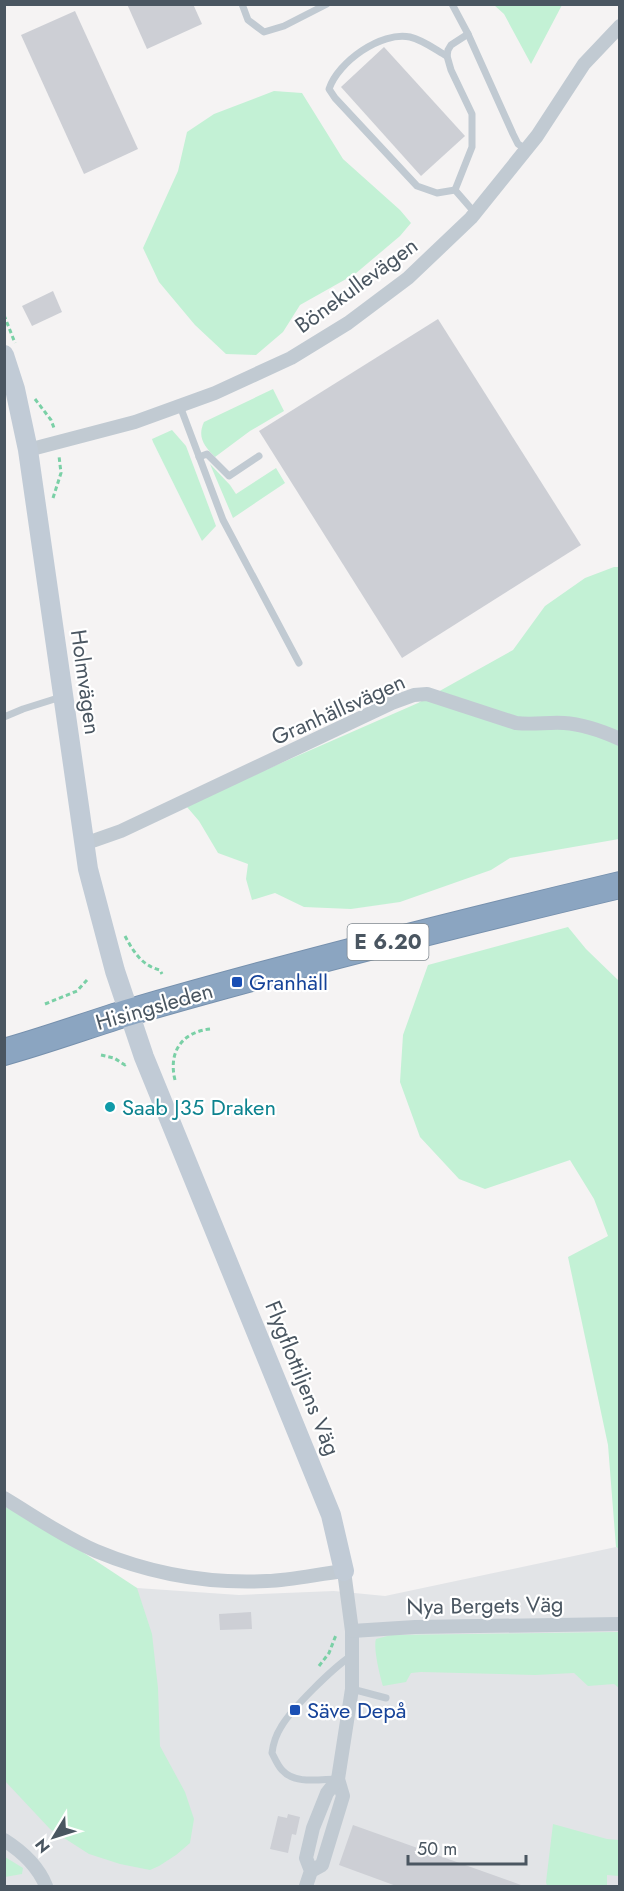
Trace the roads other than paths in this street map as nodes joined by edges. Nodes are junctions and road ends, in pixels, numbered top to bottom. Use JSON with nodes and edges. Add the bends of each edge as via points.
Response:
{"nodes":[{"id":1,"x":242,"y":4,"type":"edge"},
{"id":2,"x":327,"y":4,"type":"edge"},
{"id":3,"x":452,"y":4,"type":"edge"},
{"id":4,"x":620,"y":26,"type":"edge"},
{"id":5,"x":468,"y":34,"type":"junction"},
{"id":6,"x":447,"y":56,"type":"junction"},
{"id":7,"x":526,"y":149,"type":"junction"},
{"id":8,"x":455,"y":189,"type":"junction"},
{"id":9,"x":475,"y":213,"type":"junction"},
{"id":10,"x":4,"y":356,"type":"edge"},
{"id":11,"x":180,"y":406,"type":"junction"},
{"id":12,"x":28,"y":450,"type":"junction"},
{"id":13,"x":259,"y":456,"type":"dead end"},
{"id":14,"x":199,"y":457,"type":"junction"},
{"id":15,"x":299,"y":663,"type":"dead end"},
{"id":16,"x":64,"y":696,"type":"junction"},
{"id":17,"x":4,"y":717,"type":"edge"},
{"id":18,"x":620,"y":739,"type":"edge"},
{"id":19,"x":84,"y":844,"type":"junction"},
{"id":20,"x":620,"y":885,"type":"edge"},
{"id":21,"x":128,"y":1013,"type":"junction"},
{"id":22,"x":4,"y":1052,"type":"edge"},
{"id":23,"x":4,"y":1498,"type":"edge"},
{"id":24,"x":344,"y":1571,"type":"junction"},
{"id":25,"x":620,"y":1624,"type":"edge"},
{"id":26,"x":352,"y":1628,"type":"junction"},
{"id":27,"x":352,"y":1655,"type":"junction"},
{"id":28,"x":352,"y":1689,"type":"junction"},
{"id":29,"x":386,"y":1698,"type":"dead end"},
{"id":30,"x":338,"y":1779,"type":"junction"},
{"id":31,"x":4,"y":1840,"type":"edge"},
{"id":32,"x":311,"y":1871,"type":"junction"},
{"id":33,"x":44,"y":1886,"type":"edge"},
{"id":34,"x":57,"y":1887,"type":"edge"},
{"id":35,"x":306,"y":1887,"type":"edge"}],
"edges":[{"from":1,"to":2,"type":"lane","via":[[248,20],[264,32]]},
{"from":3,"to":5,"type":"lane"},
{"from":4,"to":7,"type":"street","name":"Bönekullevägen","via":[[584,64]]},
{"from":5,"to":6,"type":"lane","via":[[451,45]]},
{"from":5,"to":7,"type":"lane","via":[[518,144]]},
{"from":6,"to":8,"type":"lane","via":[[472,114],[472,147]]},
{"from":6,"to":8,"type":"lane","via":[[410,37],[380,39],[342,68],[329,89],[417,186],[437,194]]},
{"from":7,"to":9,"type":"street","name":"Bönekullevägen"},
{"from":8,"to":9,"type":"lane"},
{"from":9,"to":11,"type":"street","name":"Bönekullevägen","via":[[408,278],[348,323],[283,362]]},
{"from":10,"to":12,"type":"street","name":"Holmvägen"},
{"from":11,"to":12,"type":"street","name":"Bönekullevägen"},
{"from":11,"to":14,"type":"lane"},
{"from":12,"to":16,"type":"street","name":"Holmvägen"},
{"from":13,"to":14,"type":"lane","via":[[229,476],[207,454]]},
{"from":14,"to":15,"type":"lane","via":[[223,520]]},
{"from":16,"to":17,"type":"lane"},
{"from":16,"to":19,"type":"street","name":"Holmvägen"},
{"from":18,"to":19,"type":"street","name":"Granhällsvägen","via":[[564,723],[516,723],[427,694],[414,695],[121,831]]},
{"from":19,"to":21,"type":"street","name":"Holmvägen","via":[[93,891]]},
{"from":20,"to":21,"type":"highway","name":"Hisingsleden","number":"E 6.20","via":[[483,917]]},
{"from":21,"to":22,"type":"highway","name":"Hisingsleden","number":"E 6.20"},
{"from":21,"to":24,"type":"street","name":"Flygflottiljens Väg","via":[[322,1490]]},
{"from":23,"to":24,"type":"street","via":[[95,1550],[162,1573],[230,1582]]},
{"from":24,"to":26,"type":"street","name":"Flygflottiljens Väg"},
{"from":25,"to":26,"type":"street","name":"Nya Bergets Väg"},
{"from":26,"to":27,"type":"street","name":"Flygflottiljens Väg"},
{"from":27,"to":28,"type":"street","name":"Flygflottiljens Väg"},
{"from":27,"to":30,"type":"lane","via":[[337,1665],[282,1724],[272,1753],[282,1771],[292,1777]]},
{"from":28,"to":29,"type":"lane"},
{"from":28,"to":30,"type":"street","name":"Flygflottiljens Väg"},
{"from":30,"to":32,"type":"street","name":"Flygflottiljens Väg","via":[[327,1793],[313,1828],[306,1858]]},
{"from":30,"to":32,"type":"street","name":"Flygflottiljens Väg","via":[[343,1796],[322,1865]]},
{"from":31,"to":33,"type":"street","via":[[23,1852],[42,1876]]},
{"from":32,"to":35,"type":"street","name":"Flygflottiljens Väg"},
{"from":33,"to":34,"type":"street"}]}
